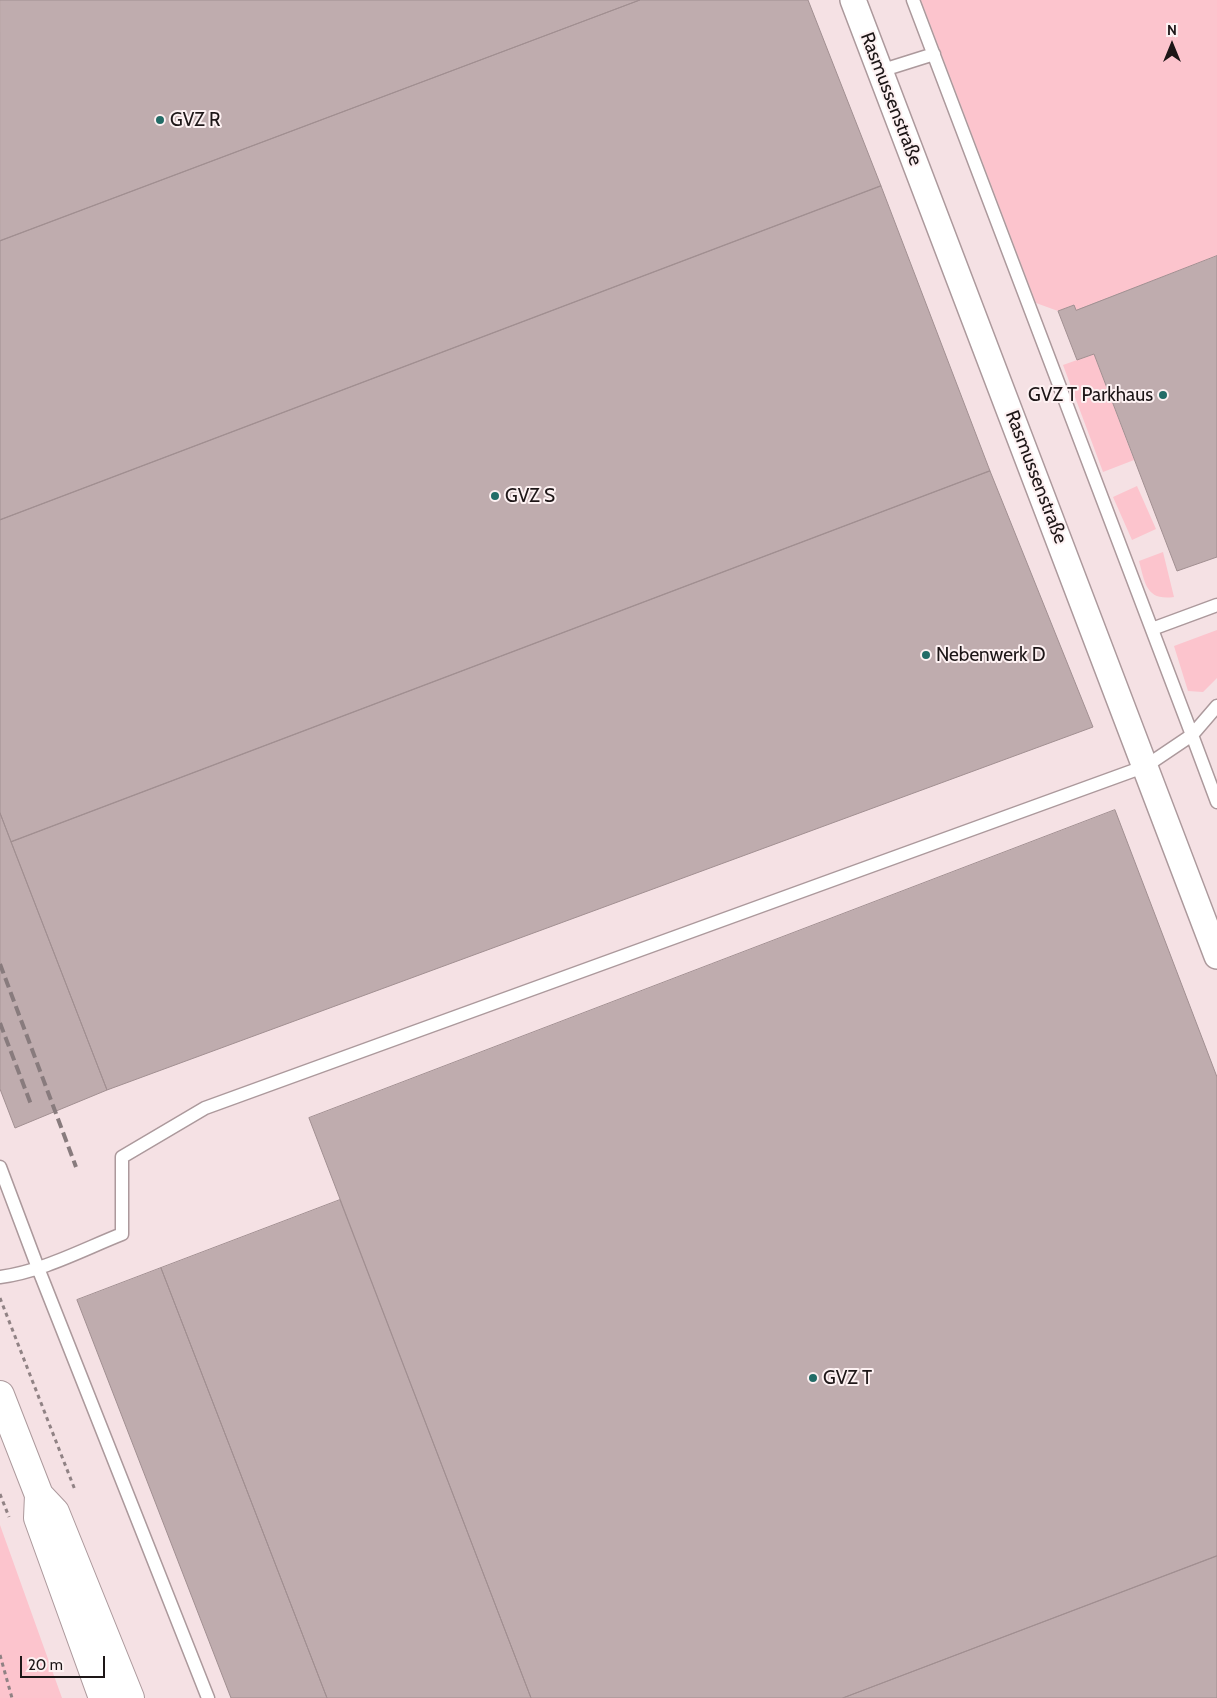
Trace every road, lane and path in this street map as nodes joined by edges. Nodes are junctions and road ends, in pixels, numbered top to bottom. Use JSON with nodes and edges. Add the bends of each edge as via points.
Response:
{"nodes":[{"id":1,"x":853,"y":0,"type":"edge"},
{"id":2,"x":913,"y":0,"type":"edge"},
{"id":3,"x":934,"y":54,"type":"junction"},
{"id":4,"x":880,"y":71,"type":"junction"},
{"id":5,"x":1217,"y":605,"type":"edge"},
{"id":6,"x":1152,"y":629,"type":"junction"},
{"id":7,"x":1217,"y":706,"type":"edge"},
{"id":8,"x":1192,"y":735,"type":"junction"},
{"id":9,"x":1146,"y":766,"type":"junction"},
{"id":10,"x":1217,"y":802,"type":"edge"},
{"id":11,"x":1217,"y":956,"type":"edge"},
{"id":12,"x":0,"y":1167,"type":"edge"},
{"id":13,"x":38,"y":1268,"type":"junction"},
{"id":14,"x":0,"y":1277,"type":"edge"},
{"id":15,"x":0,"y":1395,"type":"edge"},
{"id":16,"x":39,"y":1495,"type":"junction"},
{"id":17,"x":0,"y":1655,"type":"edge"},
{"id":18,"x":12,"y":1698,"type":"edge"},
{"id":19,"x":103,"y":1698,"type":"edge"},
{"id":20,"x":130,"y":1698,"type":"edge"},
{"id":21,"x":208,"y":1698,"type":"edge"}],
"edges":[{"from":1,"to":4,"type":"street","name":"Rasmussenstraße"},
{"from":2,"to":3,"type":"lane"},
{"from":3,"to":4,"type":"lane"},
{"from":3,"to":6,"type":"lane"},
{"from":4,"to":9,"type":"street","name":"Rasmussenstraße"},
{"from":5,"to":6,"type":"lane"},
{"from":6,"to":8,"type":"lane"},
{"from":7,"to":8,"type":"lane"},
{"from":8,"to":9,"type":"lane"},
{"from":8,"to":10,"type":"lane"},
{"from":9,"to":11,"type":"street","name":"Rasmussenstraße"},
{"from":9,"to":13,"type":"lane","via":[[205,1108],[122,1157],[122,1234]]},
{"from":12,"to":13,"type":"lane"},
{"from":13,"to":14,"type":"lane"},
{"from":13,"to":21,"type":"lane"},
{"from":15,"to":16,"type":"main road"},
{"from":16,"to":19,"type":"main road","via":[[38,1518]]},
{"from":16,"to":20,"type":"main road","via":[[56,1512]]},
{"from":17,"to":18,"type":"path"}]}
